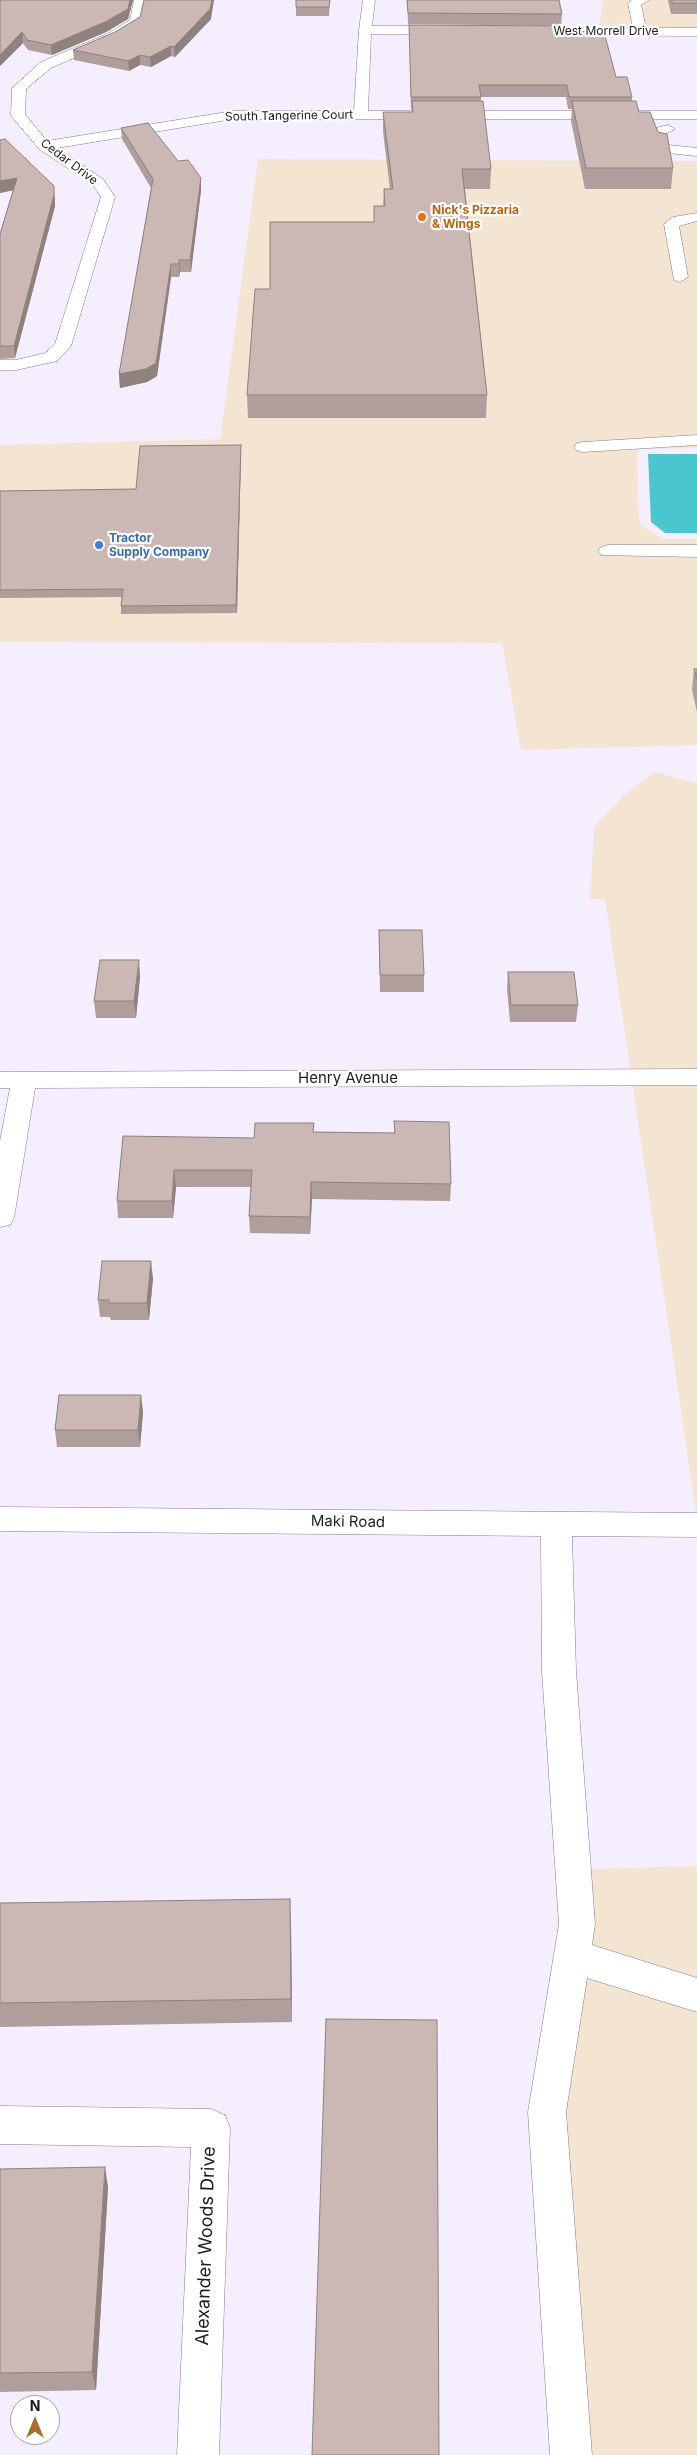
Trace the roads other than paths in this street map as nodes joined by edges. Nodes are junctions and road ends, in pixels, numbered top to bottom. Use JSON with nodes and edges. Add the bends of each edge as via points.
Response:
{"nodes":[{"id":1,"x":140,"y":0,"type":"edge"},
{"id":2,"x":369,"y":0,"type":"edge"},
{"id":3,"x":643,"y":0,"type":"edge"},
{"id":4,"x":697,"y":20,"type":"edge"},
{"id":5,"x":640,"y":26,"type":"junction"},
{"id":6,"x":365,"y":30,"type":"junction"},
{"id":7,"x":463,"y":30,"type":"edge"},
{"id":8,"x":512,"y":31,"type":"edge"},
{"id":9,"x":697,"y":32,"type":"edge"},
{"id":10,"x":362,"y":115,"type":"junction"},
{"id":11,"x":697,"y":115,"type":"edge"},
{"id":12,"x":697,"y":128,"type":"edge"},
{"id":13,"x":44,"y":146,"type":"junction"},
{"id":14,"x":697,"y":152,"type":"edge"},
{"id":15,"x":697,"y":217,"type":"edge"},
{"id":16,"x":680,"y":277,"type":"dead end"},
{"id":17,"x":0,"y":365,"type":"edge"},
{"id":18,"x":697,"y":440,"type":"edge"},
{"id":19,"x":583,"y":448,"type":"dead end"},
{"id":20,"x":608,"y":551,"type":"dead end"},
{"id":21,"x":697,"y":551,"type":"edge"},
{"id":22,"x":697,"y":1077,"type":"edge"},
{"id":23,"x":12,"y":1079,"type":"edge"},
{"id":24,"x":0,"y":1218,"type":"edge"},
{"id":25,"x":0,"y":1519,"type":"edge"},
{"id":26,"x":556,"y":1524,"type":"junction"},
{"id":27,"x":697,"y":1525,"type":"edge"},
{"id":28,"x":572,"y":1956,"type":"junction"},
{"id":29,"x":697,"y":1995,"type":"edge"},
{"id":30,"x":0,"y":2125,"type":"edge"},
{"id":31,"x":198,"y":2455,"type":"edge"},
{"id":32,"x":571,"y":2455,"type":"edge"}],
"edges":[{"from":1,"to":13,"type":"street","name":"Cedar Drive","via":[[136,22],[111,38],[46,65],[19,88],[18,114]]},
{"from":2,"to":6,"type":"street","name":"South Tangerine Court"},
{"from":3,"to":5,"type":"street","via":[[634,4]]},
{"from":4,"to":5,"type":"street"},
{"from":5,"to":8,"type":"street","name":"West Morrell Drive"},
{"from":5,"to":9,"type":"street","name":"West Morrell Drive"},
{"from":6,"to":7,"type":"street"},
{"from":6,"to":10,"type":"street","name":"South Tangerine Court"},
{"from":10,"to":11,"type":"street"},
{"from":10,"to":13,"type":"street","name":"South Tangerine Court","via":[[233,114]]},
{"from":12,"to":14,"type":"street","via":[[657,132],[663,149]]},
{"from":13,"to":17,"type":"street","name":"Cedar Drive","via":[[98,182],[108,197],[63,346],[51,357]]},
{"from":15,"to":16,"type":"street","via":[[671,224]]},
{"from":18,"to":19,"type":"street"},
{"from":20,"to":21,"type":"street"},
{"from":22,"to":23,"type":"street","name":"Henry Avenue"},
{"from":23,"to":24,"type":"street"},
{"from":25,"to":26,"type":"street","name":"Maki Road"},
{"from":26,"to":27,"type":"street","name":"Maki Road"},
{"from":26,"to":28,"type":"street","via":[[559,1671],[577,1924]]},
{"from":28,"to":29,"type":"street"},
{"from":28,"to":32,"type":"street","via":[[547,2112]]},
{"from":30,"to":31,"type":"street","name":"Alexander Woods Drive","via":[[211,2128]]}]}
